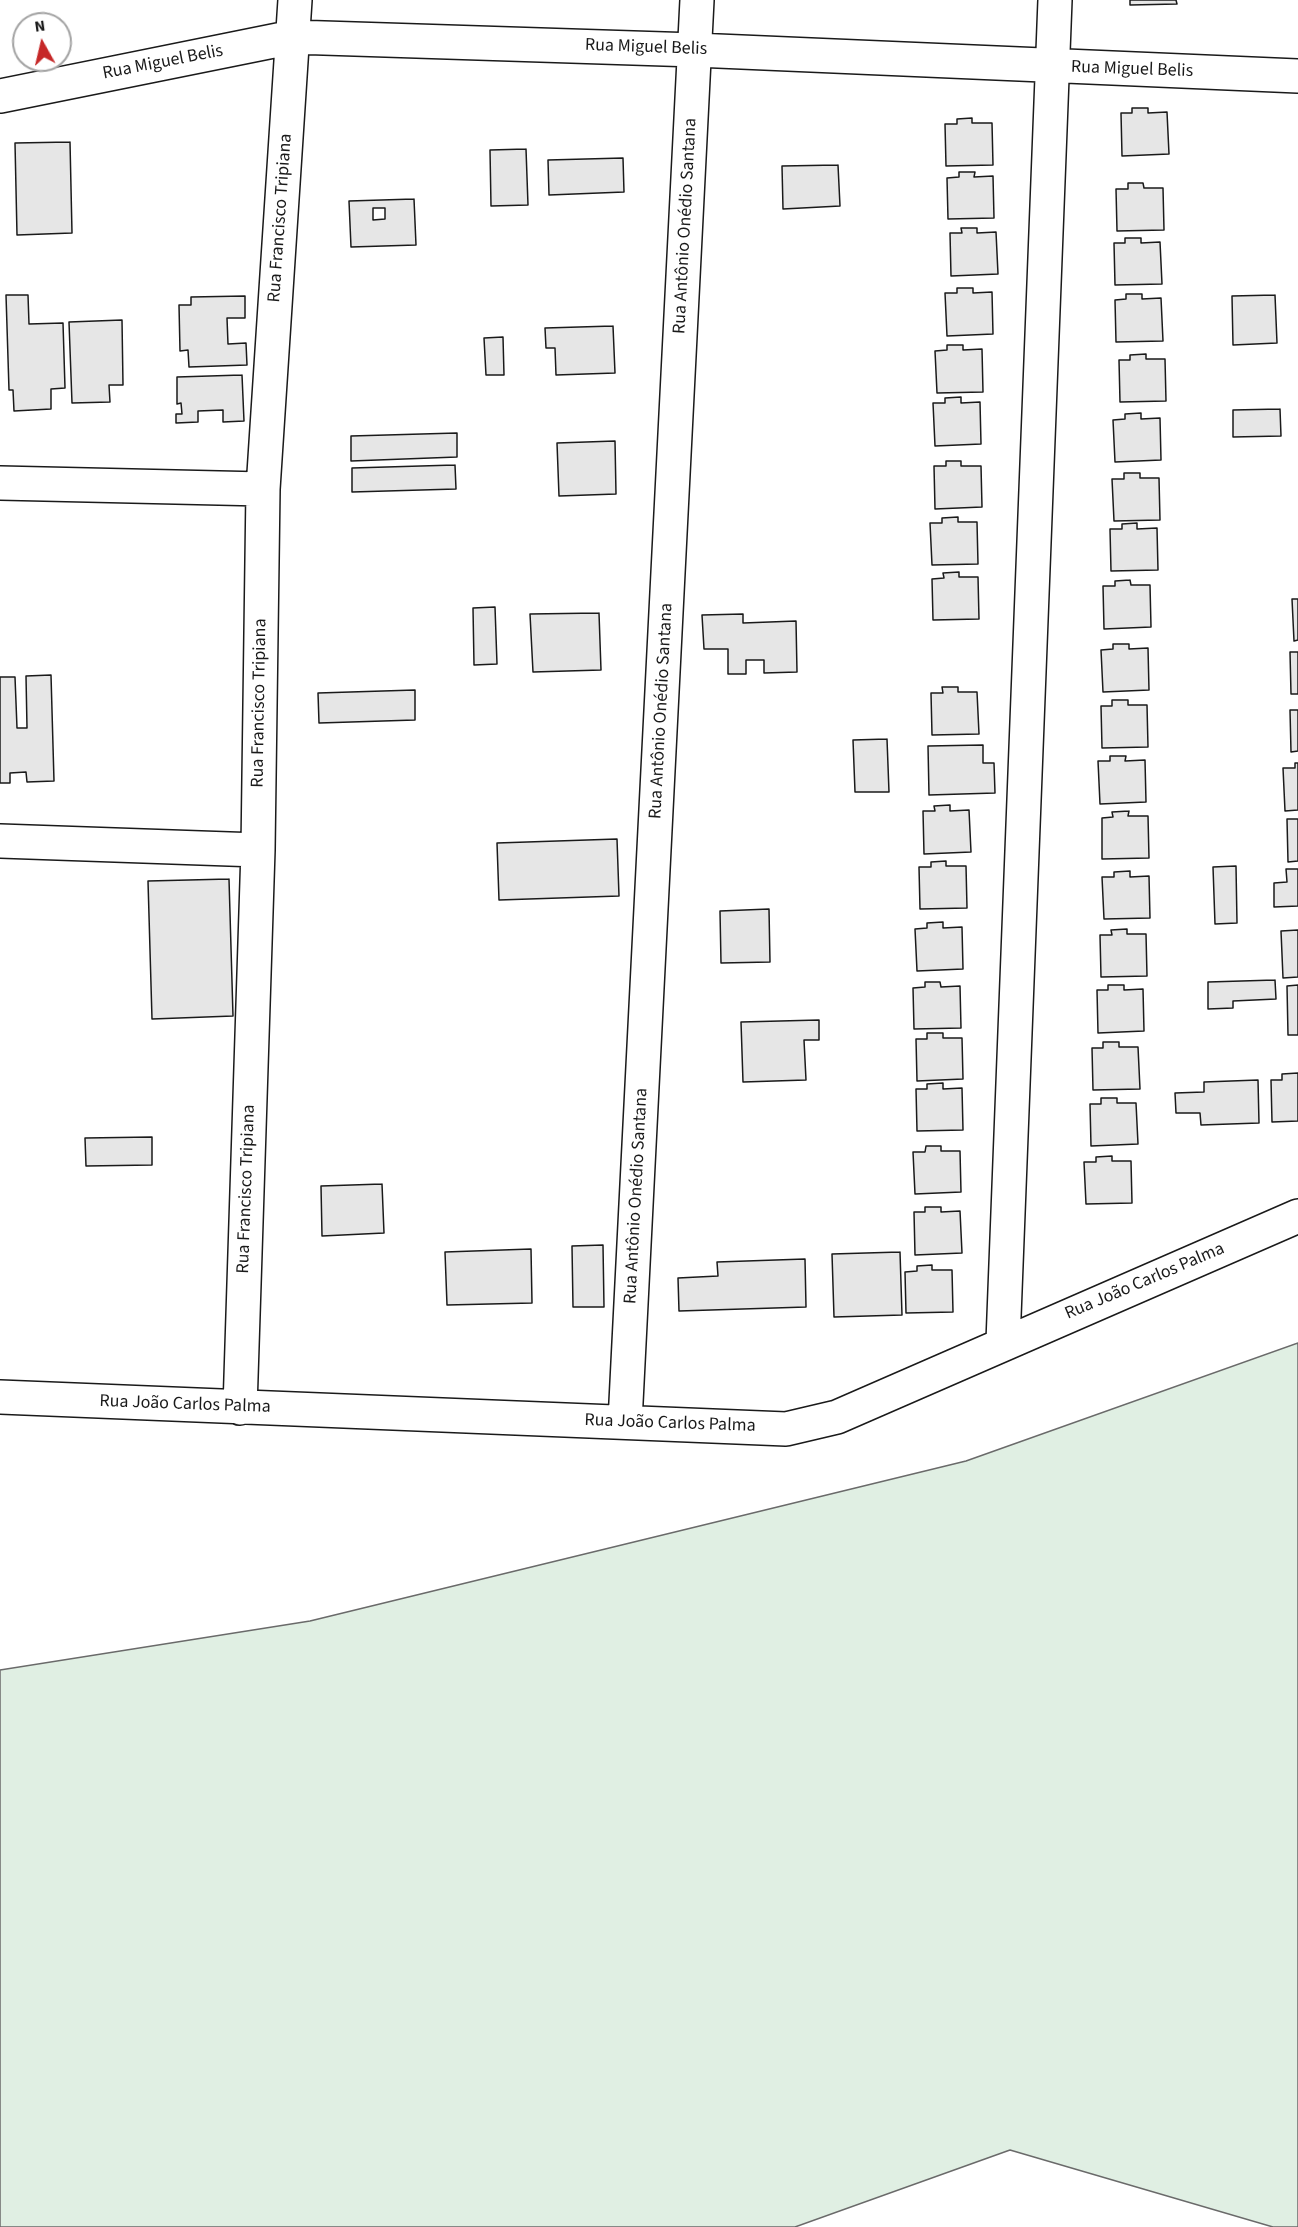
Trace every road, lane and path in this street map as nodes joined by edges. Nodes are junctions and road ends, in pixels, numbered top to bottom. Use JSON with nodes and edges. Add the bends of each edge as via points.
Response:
{"nodes":[{"id":1,"x":295,"y":0,"type":"edge"},
{"id":2,"x":697,"y":0,"type":"edge"},
{"id":3,"x":1056,"y":0,"type":"edge"},
{"id":4,"x":293,"y":37,"type":"junction"},
{"id":5,"x":695,"y":50,"type":"junction"},
{"id":6,"x":1052,"y":67,"type":"junction"},
{"id":7,"x":1298,"y":76,"type":"edge"},
{"id":8,"x":0,"y":96,"type":"edge"},
{"id":9,"x":0,"y":483,"type":"edge"},
{"id":10,"x":263,"y":489,"type":"junction"},
{"id":11,"x":0,"y":840,"type":"edge"},
{"id":12,"x":258,"y":850,"type":"junction"},
{"id":13,"x":1298,"y":1216,"type":"edge"},
{"id":14,"x":1003,"y":1342,"type":"junction"},
{"id":15,"x":0,"y":1397,"type":"edge"},
{"id":16,"x":240,"y":1408,"type":"junction"},
{"id":17,"x":625,"y":1422,"type":"junction"}],
"edges":[{"from":1,"to":4,"type":"street","name":"Rua Francisco Tripiana"},
{"from":2,"to":5,"type":"street","name":"Rua Antônio Onédio Santana"},
{"from":3,"to":6,"type":"street"},
{"from":4,"to":5,"type":"street","name":"Rua Miguel Belis"},
{"from":4,"to":8,"type":"street","name":"Rua Miguel Belis"},
{"from":4,"to":10,"type":"street","name":"Rua Francisco Tripiana"},
{"from":5,"to":6,"type":"street","name":"Rua Miguel Belis"},
{"from":5,"to":17,"type":"street","name":"Rua Antônio Onédio Santana"},
{"from":6,"to":7,"type":"street","name":"Rua Miguel Belis"},
{"from":6,"to":14,"type":"street"},
{"from":9,"to":10,"type":"street"},
{"from":10,"to":12,"type":"street","name":"Rua Francisco Tripiana"},
{"from":11,"to":12,"type":"street"},
{"from":12,"to":16,"type":"street","name":"Rua Francisco Tripiana"},
{"from":13,"to":14,"type":"street","name":"Rua João Carlos Palma"},
{"from":14,"to":17,"type":"street","name":"Rua João Carlos Palma","via":[[837,1417],[786,1429]]},
{"from":15,"to":16,"type":"street","name":"Rua João Carlos Palma"},
{"from":16,"to":17,"type":"street","name":"Rua João Carlos Palma"}]}
